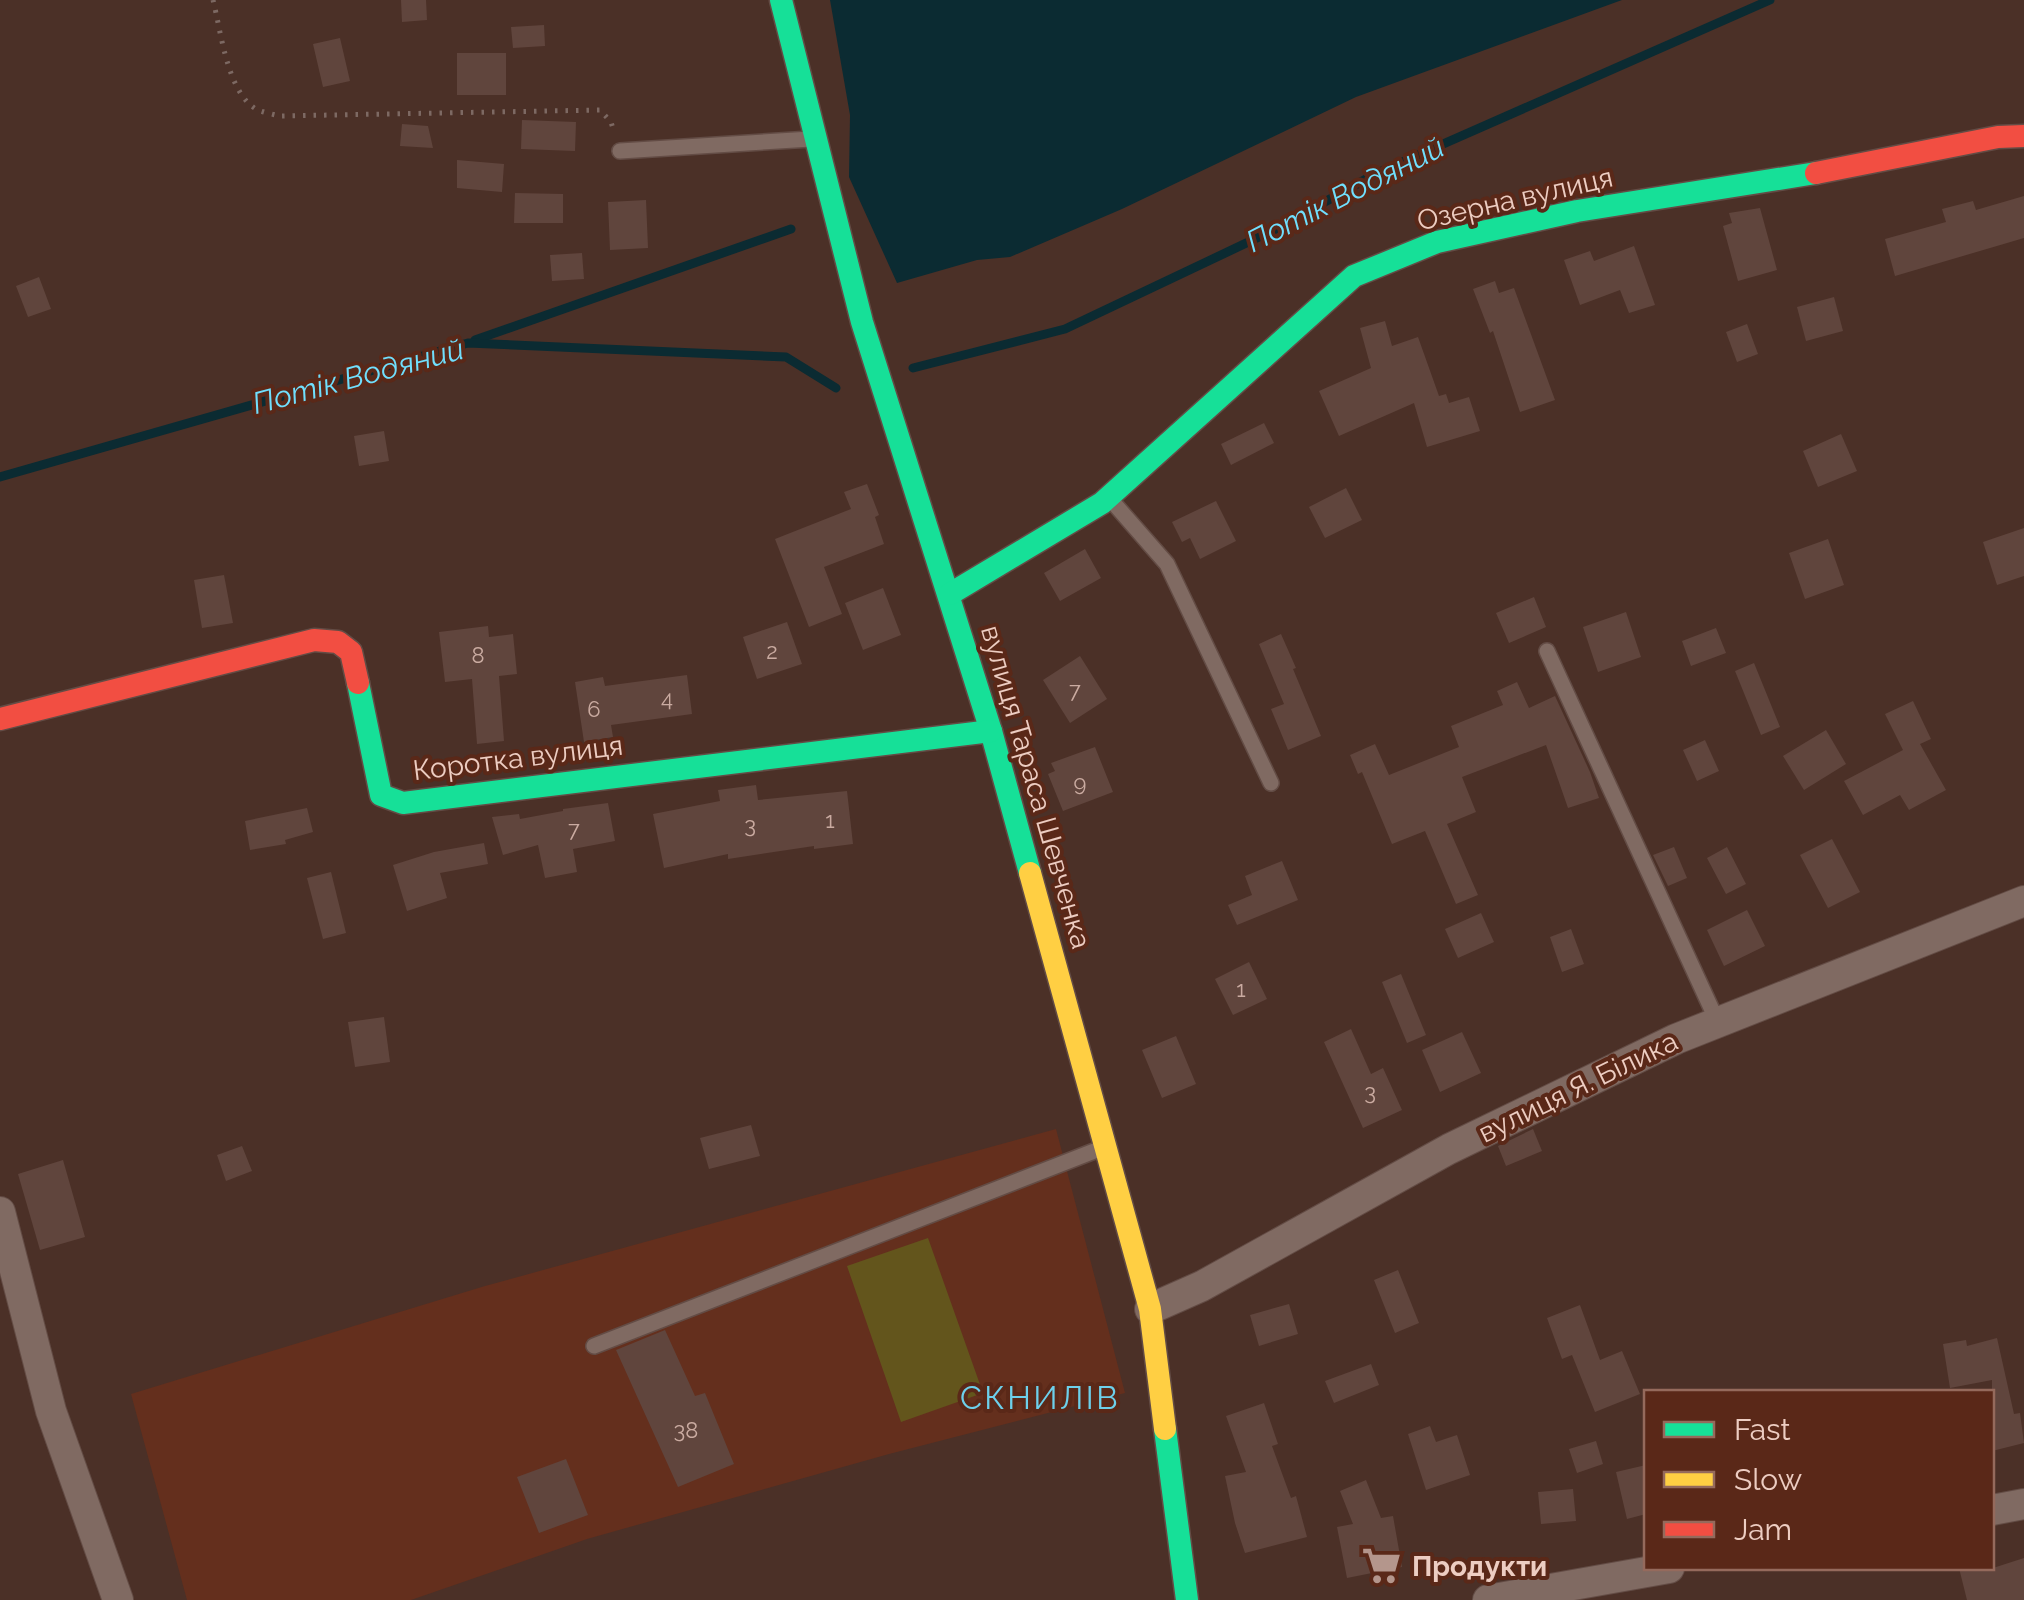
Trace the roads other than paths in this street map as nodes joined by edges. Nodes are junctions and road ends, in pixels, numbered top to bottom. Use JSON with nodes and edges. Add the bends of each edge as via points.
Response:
{"nodes":[{"id":1,"x":781,"y":0,"type":"edge"},
{"id":2,"x":2024,"y":136,"type":"edge"},
{"id":3,"x":816,"y":138,"type":"junction"},
{"id":4,"x":620,"y":150,"type":"road end"},
{"id":5,"x":1108,"y":497,"type":"junction"},
{"id":6,"x":950,"y":594,"type":"junction"},
{"id":7,"x":1547,"y":651,"type":"dead end"},
{"id":8,"x":0,"y":719,"type":"edge"},
{"id":9,"x":991,"y":731,"type":"junction"},
{"id":10,"x":1271,"y":783,"type":"dead end"},
{"id":11,"x":2024,"y":901,"type":"edge"},
{"id":12,"x":1718,"y":1022,"type":"junction"},
{"id":13,"x":1106,"y":1147,"type":"junction"},
{"id":14,"x":0,"y":1212,"type":"edge"},
{"id":15,"x":1150,"y":1309,"type":"junction"},
{"id":16,"x":594,"y":1346,"type":"dead end"},
{"id":17,"x":2024,"y":1504,"type":"edge"},
{"id":18,"x":1994,"y":1510,"type":"edge"},
{"id":19,"x":1658,"y":1570,"type":"edge"},
{"id":20,"x":118,"y":1600,"type":"edge"},
{"id":21,"x":1187,"y":1600,"type":"edge"},
{"id":22,"x":1488,"y":1600,"type":"edge"}],
"edges":[{"from":1,"to":3,"type":"street","name":"вулиця Тараса Шевченка"},
{"from":2,"to":5,"type":"street","name":"Озерна вулиця","via":[[1576,211],[1437,242],[1354,276]]},
{"from":3,"to":4,"type":"lane"},
{"from":3,"to":6,"type":"street","name":"вулиця Тараса Шевченка","via":[[862,322]]},
{"from":5,"to":6,"type":"street","name":"Озерна вулиця"},
{"from":5,"to":10,"type":"lane","via":[[1167,564]]},
{"from":6,"to":9,"type":"street","name":"вулиця Тараса Шевченка"},
{"from":7,"to":12,"type":"lane"},
{"from":8,"to":9,"type":"street","name":"Коротка вулиця","via":[[314,640],[338,642],[351,652],[381,795],[403,803]]},
{"from":9,"to":13,"type":"street","name":"вулиця Тараса Шевченка"},
{"from":11,"to":12,"type":"street","name":"вулиця Я. Білика"},
{"from":12,"to":15,"type":"street","name":"вулиця Я. Білика","via":[[1449,1149]]},
{"from":13,"to":15,"type":"street","name":"вулиця Тараса Шевченка"},
{"from":13,"to":16,"type":"lane"},
{"from":14,"to":20,"type":"street","via":[[51,1411]]},
{"from":15,"to":21,"type":"street","name":"вулиця Тараса Шевченка"},
{"from":17,"to":18,"type":"street"},
{"from":19,"to":22,"type":"street"}]}
